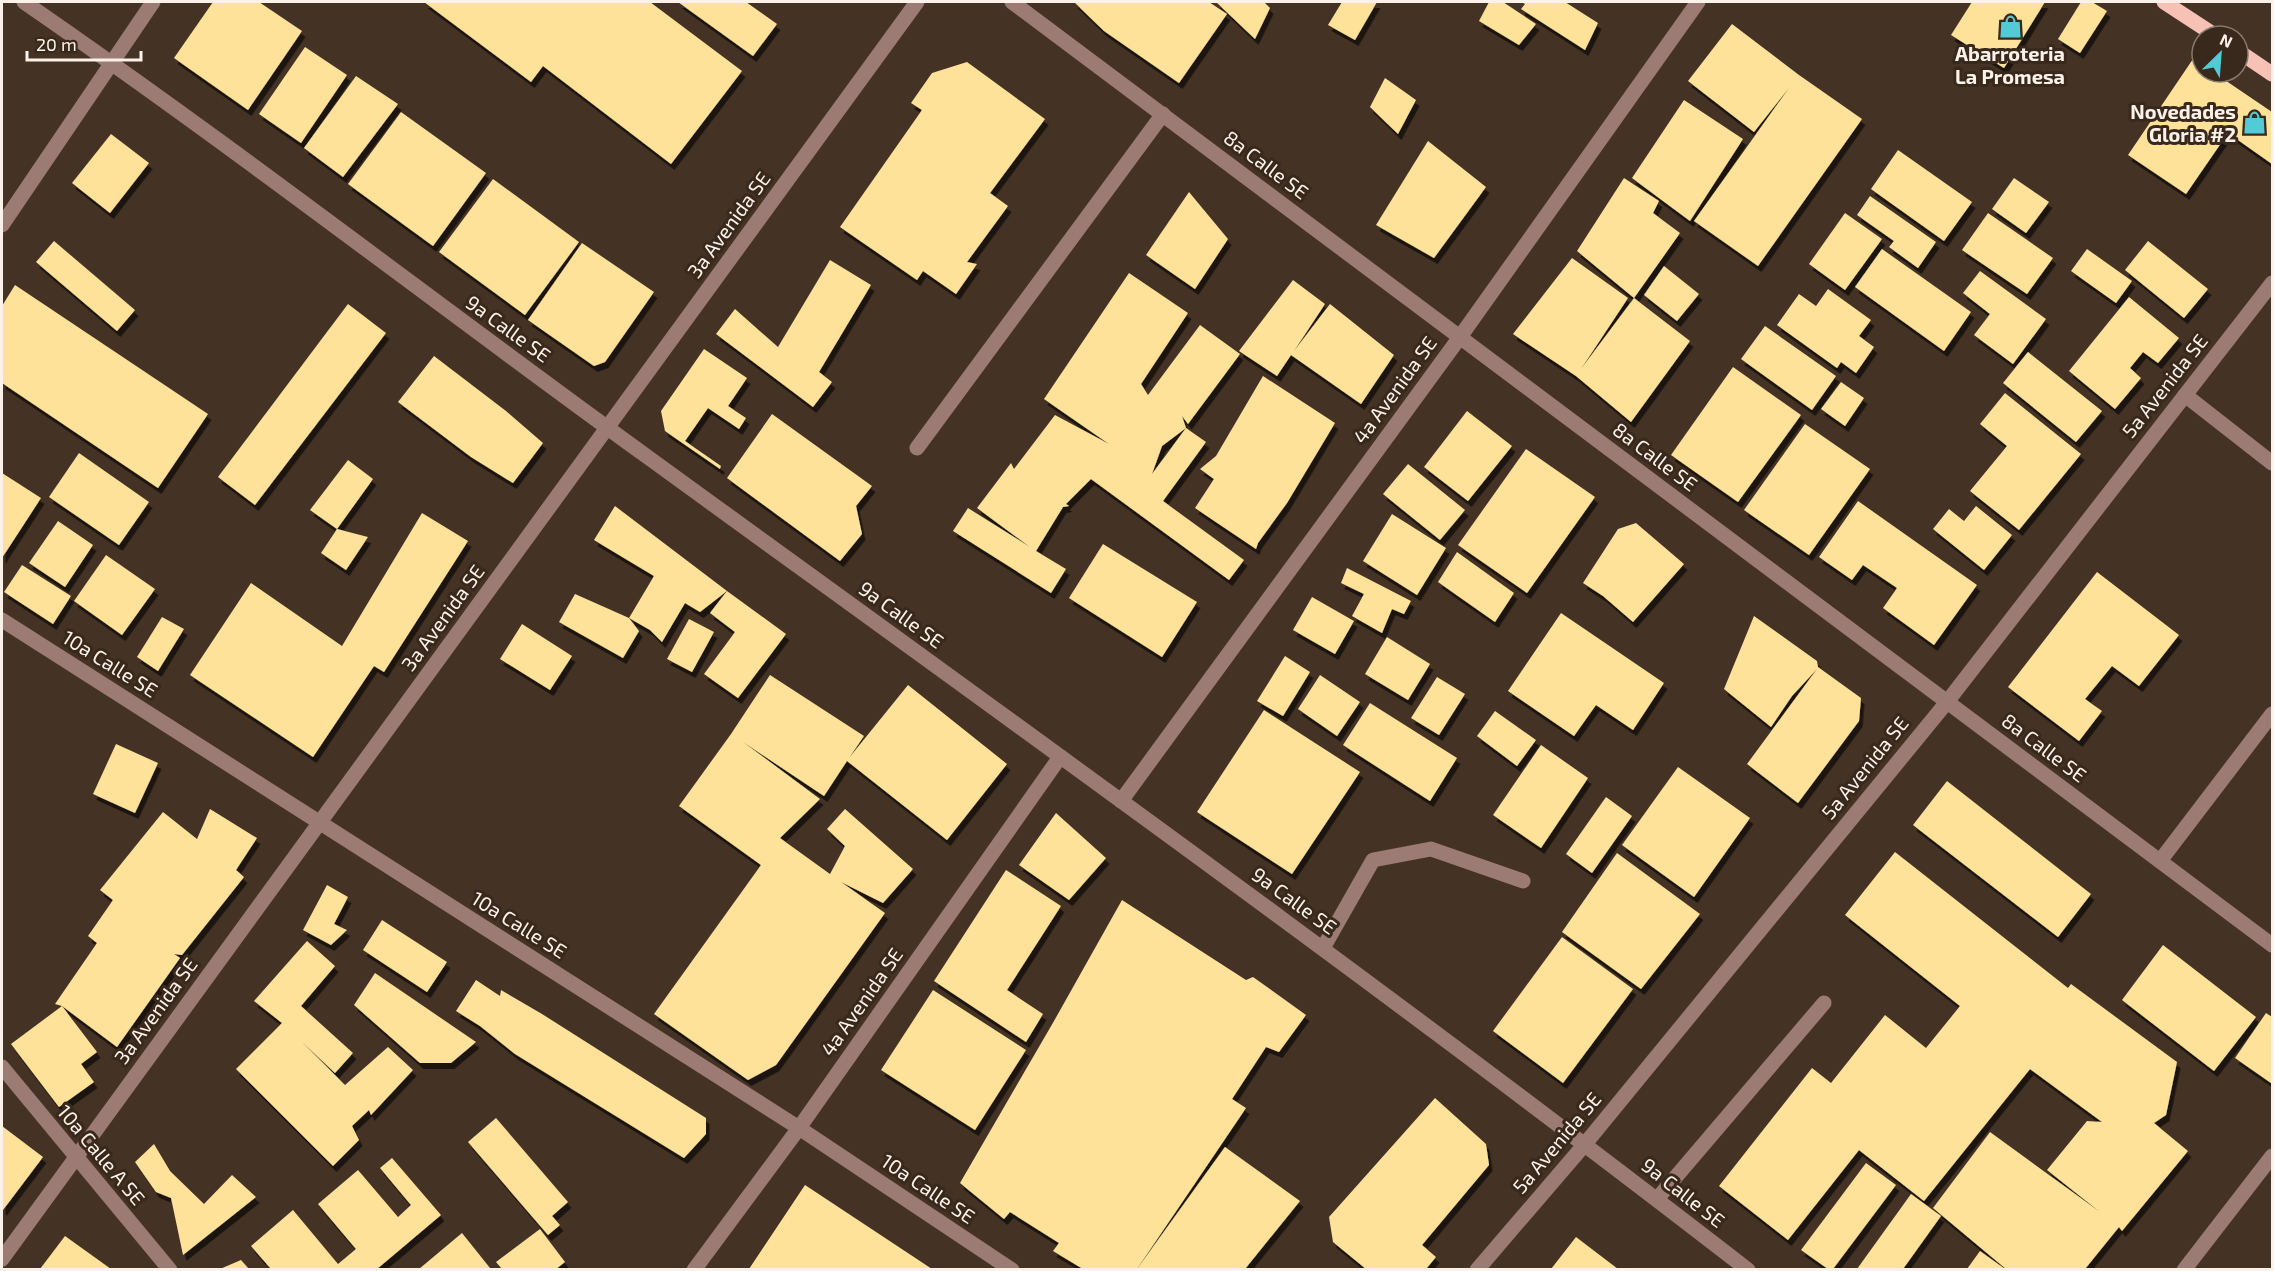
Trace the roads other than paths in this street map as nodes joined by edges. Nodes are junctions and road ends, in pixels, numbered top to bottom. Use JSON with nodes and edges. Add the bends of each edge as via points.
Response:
{"nodes":[{"id":1,"x":24,"y":2,"type":"edge"},
{"id":2,"x":153,"y":2,"type":"edge"},
{"id":3,"x":917,"y":2,"type":"edge"},
{"id":4,"x":1012,"y":2,"type":"edge"},
{"id":5,"x":1698,"y":2,"type":"edge"},
{"id":6,"x":2164,"y":2,"type":"edge"},
{"id":7,"x":2198,"y":24,"type":"edge"},
{"id":8,"x":2250,"y":59,"type":"edge"},
{"id":9,"x":111,"y":62,"type":"junction"},
{"id":10,"x":2272,"y":74,"type":"edge"},
{"id":11,"x":1163,"y":114,"type":"junction"},
{"id":12,"x":2,"y":225,"type":"edge"},
{"id":13,"x":2272,"y":283,"type":"edge"},
{"id":14,"x":1460,"y":337,"type":"junction"},
{"id":15,"x":2185,"y":395,"type":"junction"},
{"id":16,"x":607,"y":428,"type":"junction"},
{"id":17,"x":917,"y":448,"type":"dead end"},
{"id":18,"x":2272,"y":463,"type":"edge"},
{"id":19,"x":2,"y":620,"type":"edge"},
{"id":20,"x":1947,"y":702,"type":"junction"},
{"id":21,"x":2272,"y":714,"type":"edge"},
{"id":22,"x":1060,"y":756,"type":"junction"},
{"id":23,"x":1121,"y":801,"type":"junction"},
{"id":24,"x":319,"y":823,"type":"junction"},
{"id":25,"x":2160,"y":861,"type":"junction"},
{"id":26,"x":1523,"y":881,"type":"dead end"},
{"id":27,"x":2272,"y":945,"type":"edge"},
{"id":28,"x":1323,"y":948,"type":"junction"},
{"id":29,"x":1824,"y":1003,"type":"dead end"},
{"id":30,"x":2,"y":1067,"type":"edge"},
{"id":31,"x":799,"y":1128,"type":"junction"},
{"id":32,"x":1585,"y":1144,"type":"junction"},
{"id":33,"x":2272,"y":1156,"type":"edge"},
{"id":34,"x":75,"y":1158,"type":"junction"},
{"id":35,"x":1657,"y":1199,"type":"junction"},
{"id":36,"x":2,"y":1259,"type":"edge"},
{"id":37,"x":170,"y":1269,"type":"edge"},
{"id":38,"x":694,"y":1269,"type":"edge"},
{"id":39,"x":1012,"y":1269,"type":"edge"},
{"id":40,"x":1477,"y":1269,"type":"edge"},
{"id":41,"x":1748,"y":1269,"type":"edge"},
{"id":42,"x":2184,"y":1269,"type":"edge"}],
"edges":[{"from":1,"to":9,"type":"street","name":"9a Calle SE"},
{"from":2,"to":9,"type":"street"},
{"from":3,"to":16,"type":"street","name":"3a Avenida SE"},
{"from":4,"to":11,"type":"street","name":"8a Calle SE"},
{"from":5,"to":14,"type":"street","name":"4a Avenida SE"},
{"from":6,"to":7,"type":"main road"},
{"from":8,"to":10,"type":"main road"},
{"from":9,"to":12,"type":"street"},
{"from":9,"to":16,"type":"street","name":"9a Calle SE"},
{"from":11,"to":14,"type":"street","name":"8a Calle SE"},
{"from":11,"to":17,"type":"street"},
{"from":13,"to":15,"type":"street","name":"5a Avenida SE"},
{"from":14,"to":20,"type":"street","name":"8a Calle SE"},
{"from":14,"to":23,"type":"street","name":"4a Avenida SE"},
{"from":15,"to":18,"type":"street"},
{"from":15,"to":20,"type":"street","name":"5a Avenida SE"},
{"from":16,"to":22,"type":"street","name":"9a Calle SE"},
{"from":16,"to":24,"type":"street","name":"3a Avenida SE"},
{"from":19,"to":24,"type":"street","name":"10a Calle SE"},
{"from":20,"to":25,"type":"street","name":"8a Calle SE"},
{"from":20,"to":32,"type":"street","name":"5a Avenida SE"},
{"from":21,"to":25,"type":"street"},
{"from":22,"to":23,"type":"street","name":"9a Calle SE"},
{"from":22,"to":31,"type":"street","name":"4a Avenida SE"},
{"from":23,"to":28,"type":"street","name":"9a Calle SE"},
{"from":24,"to":31,"type":"street","name":"10a Calle SE"},
{"from":24,"to":34,"type":"street","name":"3a Avenida SE"},
{"from":25,"to":27,"type":"street","name":"8a Calle SE"},
{"from":26,"to":28,"type":"street","via":[[1431,849],[1373,860]]},
{"from":28,"to":32,"type":"street","name":"9a Calle SE"},
{"from":29,"to":35,"type":"street"},
{"from":30,"to":34,"type":"street","name":"10a Calle A SE"},
{"from":31,"to":38,"type":"street","name":"4a Avenida SE"},
{"from":31,"to":39,"type":"street","name":"10a Calle SE"},
{"from":32,"to":35,"type":"street","name":"9a Calle SE"},
{"from":32,"to":40,"type":"street","name":"5a Avenida SE"},
{"from":33,"to":42,"type":"street"},
{"from":34,"to":36,"type":"street","name":"3a Avenida SE"},
{"from":34,"to":37,"type":"street","name":"10a Calle A SE"},
{"from":35,"to":41,"type":"street","name":"9a Calle SE"}]}
